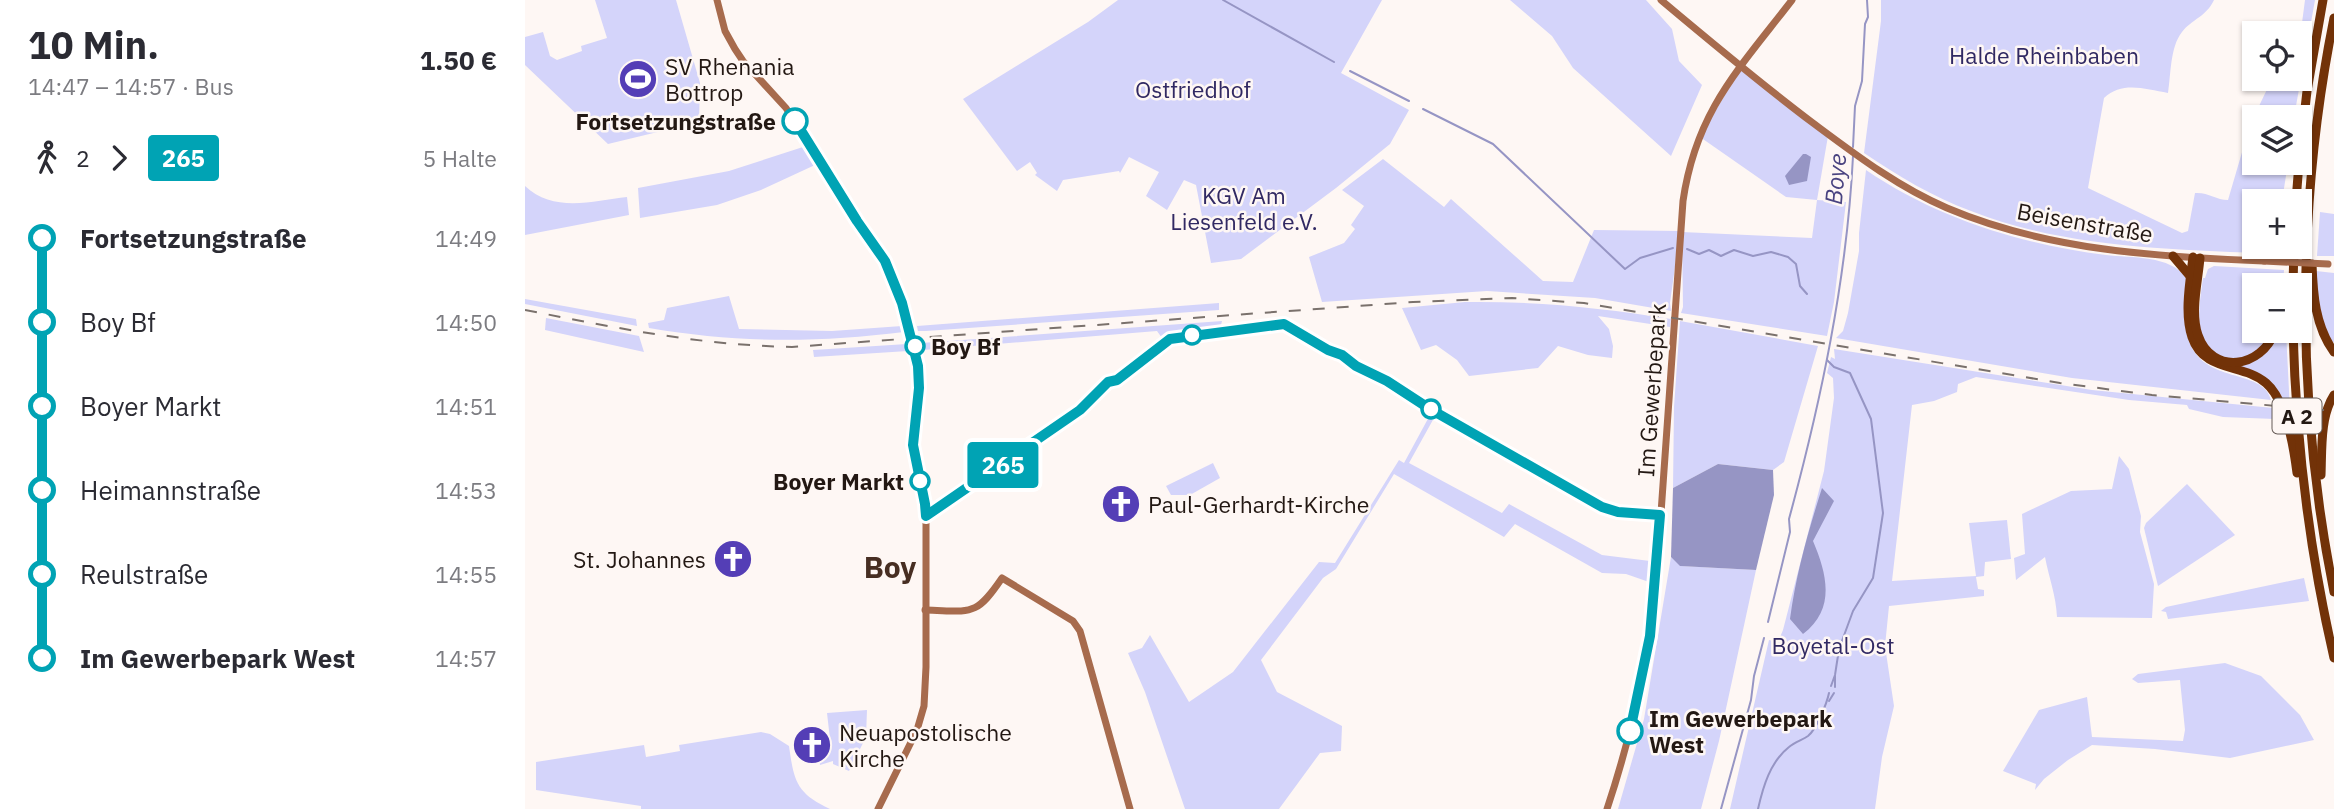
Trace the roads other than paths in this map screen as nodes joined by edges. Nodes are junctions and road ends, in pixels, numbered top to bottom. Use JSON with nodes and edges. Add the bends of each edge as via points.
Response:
{"nodes":[{"id":1,"x":717,"y":0,"type":"edge"},
{"id":2,"x":1661,"y":0,"type":"edge"},
{"id":3,"x":1792,"y":0,"type":"edge"},
{"id":4,"x":2323,"y":0,"type":"edge"},
{"id":5,"x":2334,"y":18,"type":"edge"},
{"id":6,"x":1740,"y":66,"type":"junction"},
{"id":7,"x":2305,"y":105,"type":"edge"},
{"id":8,"x":2311,"y":189,"type":"edge"},
{"id":9,"x":2312,"y":249,"type":"edge"},
{"id":10,"x":2173,"y":256,"type":"junction"},
{"id":11,"x":2197,"y":258,"type":"junction"},
{"id":12,"x":2308,"y":259,"type":"edge"},
{"id":13,"x":2331,"y":264,"type":"edge"},
{"id":14,"x":2191,"y":277,"type":"junction"},
{"id":15,"x":2269,"y":343,"type":"edge"},
{"id":16,"x":2294,"y":343,"type":"edge"},
{"id":17,"x":2334,"y":352,"type":"edge"},
{"id":18,"x":2334,"y":395,"type":"edge"},
{"id":19,"x":2319,"y":498,"type":"junction"},
{"id":20,"x":2305,"y":501,"type":"junction"},
{"id":21,"x":2334,"y":592,"type":"edge"},
{"id":22,"x":925,"y":610,"type":"junction"},
{"id":23,"x":2334,"y":658,"type":"edge"},
{"id":24,"x":878,"y":809,"type":"edge"},
{"id":25,"x":1130,"y":809,"type":"edge"},
{"id":26,"x":1607,"y":809,"type":"edge"}],
"edges":[{"from":1,"to":22,"type":"main road","bridge":true,"via":[[735,49],[786,108],[885,261],[911,332],[919,381],[913,445],[925,504]]},
{"from":2,"to":6,"type":"main road","name":"Beisenstraße"},
{"from":3,"to":6,"type":"main road","name":"Im Gewerbepark"},
{"from":4,"to":7,"type":"highway"},
{"from":5,"to":8,"type":"highway","number":"A 2"},
{"from":6,"to":10,"type":"main road","name":"Beisenstraße","via":[[1853,153],[1924,197],[1987,223],[2067,243]]},
{"from":6,"to":26,"type":"main road","name":"Im Gewerbepark","via":[[1704,123],[1686,184],[1655,595],[1638,696]]},
{"from":9,"to":17,"type":"highway","via":[[2316,311]]},
{"from":10,"to":11,"type":"main road","name":"Beisenstraße"},
{"from":10,"to":14,"type":"highway"},
{"from":11,"to":13,"type":"main road","name":"Beisenstraße","bridge":true},
{"from":11,"to":14,"type":"highway"},
{"from":11,"to":15,"type":"highway","via":[[2194,320],[2205,349],[2227,362],[2248,361]]},
{"from":12,"to":19,"type":"highway","number":"A 2","via":[[2307,368]]},
{"from":14,"to":20,"type":"highway","via":[[2188,322],[2192,339],[2211,362],[2256,376],[2272,390],[2286,420],[2298,489]]},
{"from":16,"to":20,"type":"highway","number":"A 2"},
{"from":18,"to":19,"type":"highway","via":[[2324,424]]},
{"from":19,"to":21,"type":"highway","number":"A 2"},
{"from":20,"to":23,"type":"highway","number":"A 2"},
{"from":22,"to":24,"type":"main road","via":[[922,716]]},
{"from":22,"to":25,"type":"main road","via":[[964,611],[984,604],[1002,578],[1073,621],[1080,631]]}]}
